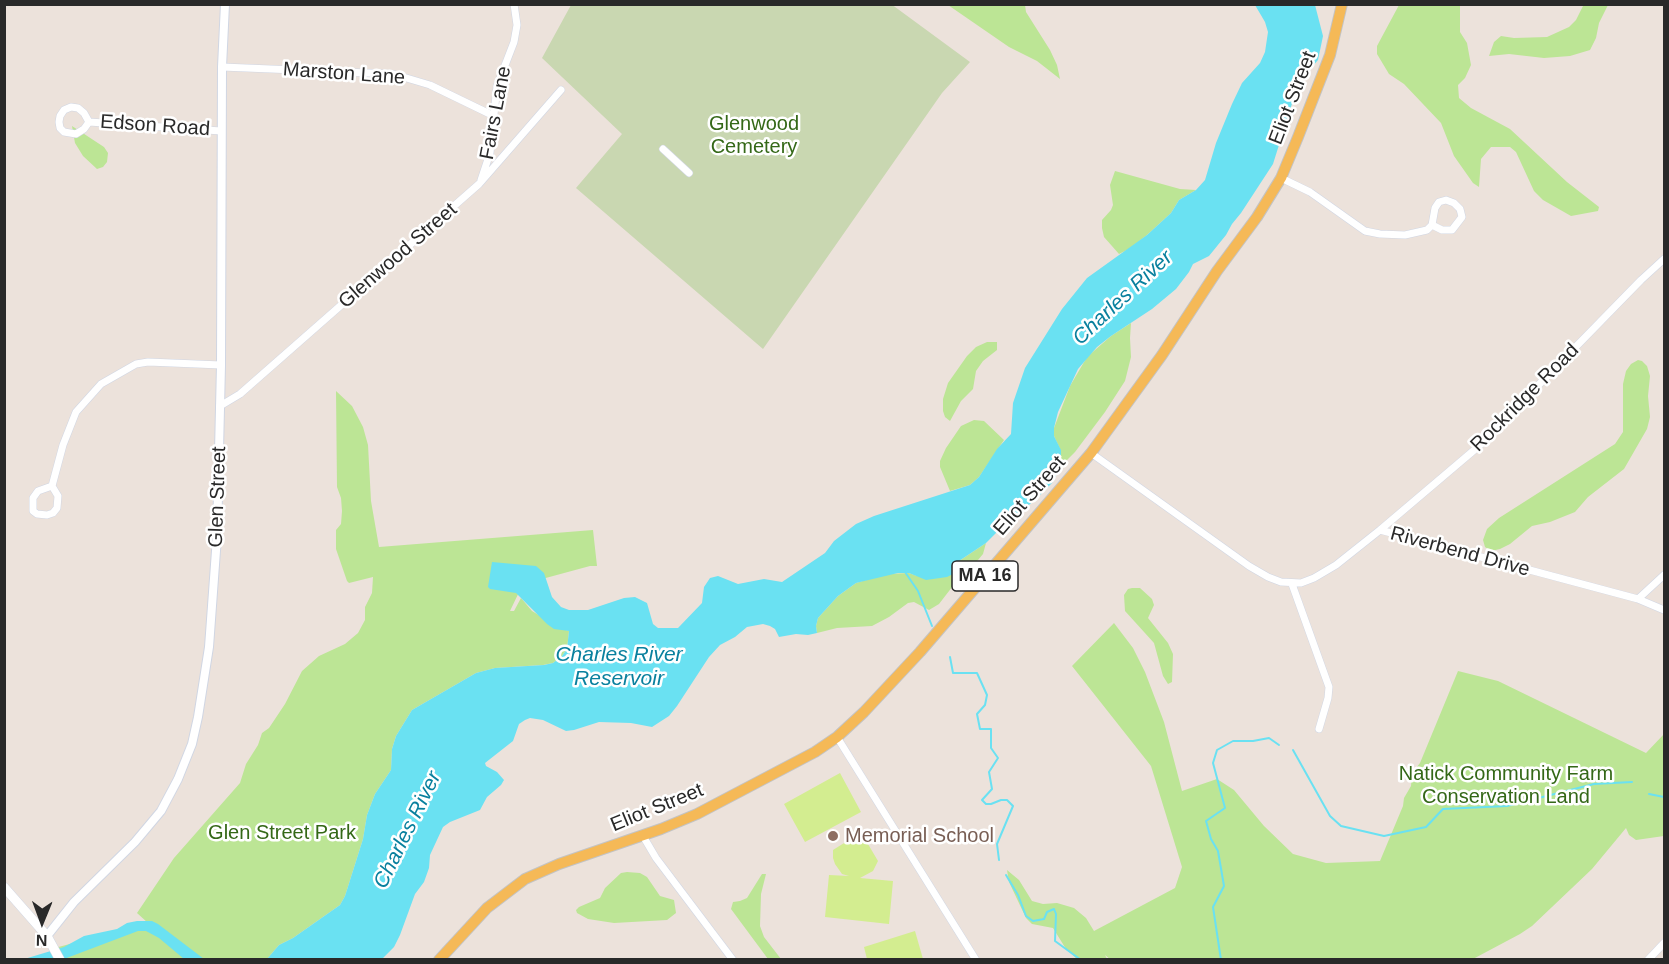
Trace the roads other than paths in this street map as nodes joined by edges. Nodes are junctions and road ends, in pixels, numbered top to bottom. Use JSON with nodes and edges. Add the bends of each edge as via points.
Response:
{"nodes":[{"id":1,"x":225,"y":4,"type":"edge"},
{"id":2,"x":514,"y":4,"type":"edge"},
{"id":3,"x":1342,"y":4,"type":"edge"},
{"id":4,"x":222,"y":67,"type":"junction"},
{"id":5,"x":561,"y":90,"type":"dead end"},
{"id":6,"x":494,"y":116,"type":"junction"},
{"id":7,"x":89,"y":122,"type":"junction"},
{"id":8,"x":221,"y":131,"type":"junction"},
{"id":9,"x":663,"y":149,"type":"dead end"},
{"id":10,"x":689,"y":173,"type":"dead end"},
{"id":11,"x":1281,"y":178,"type":"junction"},
{"id":12,"x":479,"y":184,"type":"junction"},
{"id":13,"x":1432,"y":225,"type":"junction"},
{"id":14,"x":1665,"y":259,"type":"edge"},
{"id":15,"x":221,"y":365,"type":"junction"},
{"id":16,"x":220,"y":406,"type":"junction"},
{"id":17,"x":1091,"y":453,"type":"junction"},
{"id":18,"x":52,"y":486,"type":"junction"},
{"id":19,"x":1380,"y":530,"type":"junction"},
{"id":20,"x":1665,"y":575,"type":"edge"},
{"id":21,"x":1292,"y":584,"type":"junction"},
{"id":22,"x":1638,"y":599,"type":"junction"},
{"id":23,"x":1665,"y":610,"type":"edge"},
{"id":24,"x":1319,"y":729,"type":"dead end"},
{"id":25,"x":837,"y":737,"type":"junction"},
{"id":26,"x":643,"y":836,"type":"junction"},
{"id":27,"x":4,"y":887,"type":"edge"},
{"id":28,"x":47,"y":936,"type":"junction"},
{"id":29,"x":1665,"y":943,"type":"edge"},
{"id":30,"x":1652,"y":958,"type":"edge"},
{"id":31,"x":60,"y":960,"type":"edge"},
{"id":32,"x":439,"y":960,"type":"edge"},
{"id":33,"x":733,"y":960,"type":"edge"},
{"id":34,"x":976,"y":960,"type":"edge"}],
"edges":[{"from":1,"to":4,"type":"street","name":"Glen Street"},
{"from":2,"to":6,"type":"street","name":"Fairs Lane","via":[[518,25],[497,86]]},
{"from":3,"to":11,"type":"main road","name":"Eliot Street","number":"MA 16","via":[[1330,55]]},
{"from":4,"to":6,"type":"street","name":"Marston Lane","via":[[393,74],[430,85]]},
{"from":4,"to":8,"type":"street","name":"Glen Street"},
{"from":5,"to":12,"type":"street","name":"Glenwood Street"},
{"from":6,"to":12,"type":"street","name":"Fairs Lane","via":[[489,153]]},
{"from":7,"to":7,"type":"street","name":"Edson Road","via":[[84,113],[71,107],[64,110],[59,122],[64,132],[76,134]]},
{"from":7,"to":8,"type":"street","name":"Edson Road"},
{"from":8,"to":15,"type":"street","name":"Glen Street"},
{"from":9,"to":10,"type":"street"},
{"from":11,"to":13,"type":"street","via":[[1310,192],[1365,231],[1405,235]]},
{"from":11,"to":17,"type":"main road","name":"Eliot Street","number":"MA 16"},
{"from":12,"to":16,"type":"street","name":"Glenwood Street","via":[[240,394]]},
{"from":13,"to":13,"type":"street","via":[[1439,202],[1446,200],[1460,209],[1462,217],[1452,230]]},
{"from":14,"to":19,"type":"street","name":"Rockridge Road","via":[[1479,446]]},
{"from":15,"to":16,"type":"street","name":"Glen Street"},
{"from":15,"to":18,"type":"street","via":[[148,362],[136,364],[101,384],[76,412]]},
{"from":16,"to":28,"type":"street","name":"Glen Street","via":[[214,598],[192,744],[161,811]]},
{"from":17,"to":21,"type":"street","via":[[1249,566]]},
{"from":17,"to":25,"type":"main road","name":"Eliot Street","number":"MA 16","via":[[907,666]]},
{"from":18,"to":18,"type":"street","via":[[38,491],[33,498],[33,510],[38,514],[47,515],[57,508],[58,496]]},
{"from":19,"to":21,"type":"street","name":"Riverbend Drive","via":[[1336,566]]},
{"from":19,"to":22,"type":"street","name":"Riverbend Drive"},
{"from":20,"to":22,"type":"street"},
{"from":21,"to":24,"type":"street","via":[[1329,687]]},
{"from":22,"to":23,"type":"street","name":"Riverbend Drive"},
{"from":25,"to":26,"type":"main road","name":"Eliot Street","number":"MA 16","via":[[737,794]]},
{"from":25,"to":34,"type":"street"},
{"from":26,"to":32,"type":"main road","name":"Eliot Street","number":"MA 16","via":[[525,879],[487,908]]},
{"from":26,"to":33,"type":"street"},
{"from":27,"to":28,"type":"main road"},
{"from":28,"to":31,"type":"main road"},
{"from":29,"to":30,"type":"street"}]}
